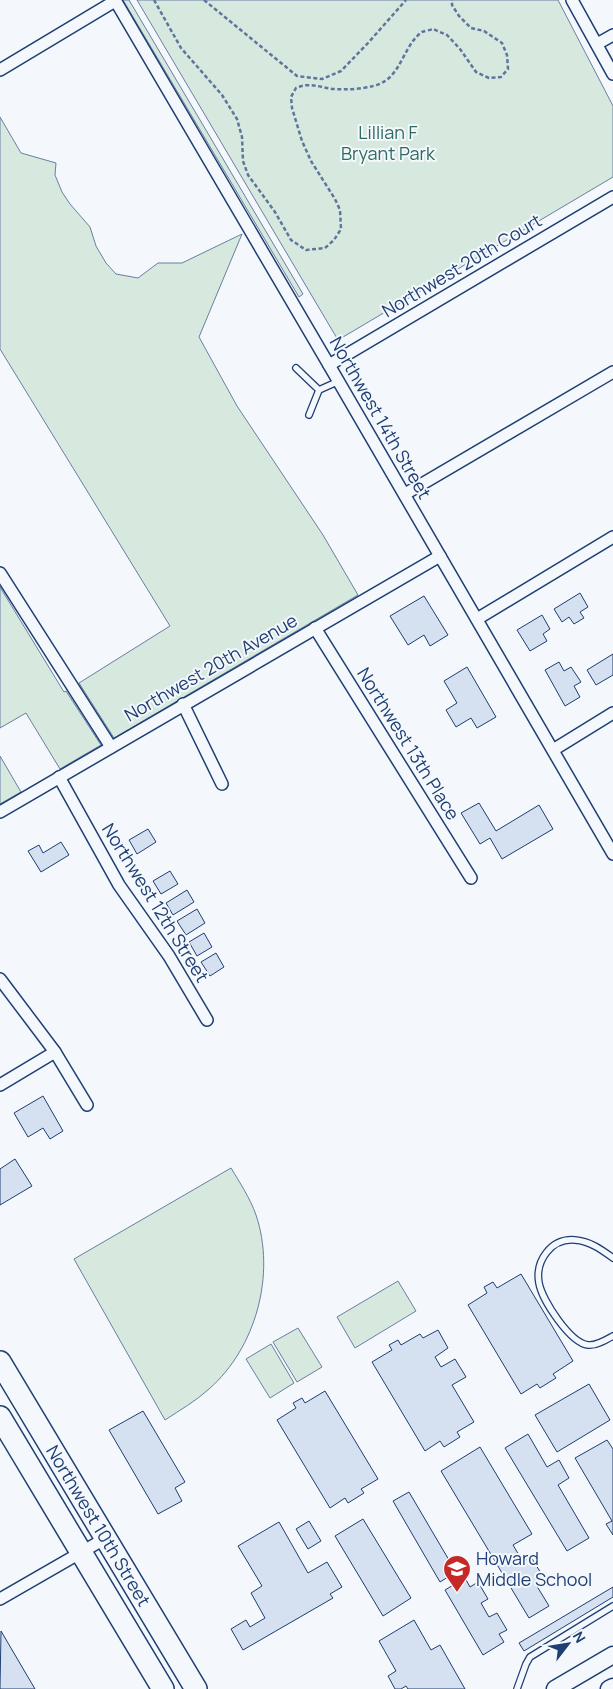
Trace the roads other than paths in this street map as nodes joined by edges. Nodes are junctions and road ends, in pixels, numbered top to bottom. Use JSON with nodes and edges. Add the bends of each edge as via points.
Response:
{"nodes":[{"id":1,"x":572,"y":0,"type":"edge"},
{"id":2,"x":115,"y":1,"type":"edge"},
{"id":3,"x":613,"y":35,"type":"edge"},
{"id":4,"x":597,"y":44,"type":"junction"},
{"id":5,"x":0,"y":70,"type":"edge"},
{"id":6,"x":613,"y":74,"type":"edge"},
{"id":7,"x":613,"y":197,"type":"edge"},
{"id":8,"x":329,"y":364,"type":"junction"},
{"id":9,"x":296,"y":368,"type":"dead end"},
{"id":10,"x":613,"y":372,"type":"edge"},
{"id":11,"x":339,"y":381,"type":"junction"},
{"id":12,"x":319,"y":390,"type":"junction"},
{"id":13,"x":309,"y":415,"type":"dead end"},
{"id":14,"x":405,"y":494,"type":"junction"},
{"id":15,"x":613,"y":538,"type":"edge"},
{"id":16,"x":440,"y":556,"type":"junction"},
{"id":17,"x":0,"y":573,"type":"edge"},
{"id":18,"x":477,"y":619,"type":"junction"},
{"id":19,"x":315,"y":628,"type":"junction"},
{"id":20,"x":183,"y":704,"type":"junction"},
{"id":21,"x":613,"y":714,"type":"edge"},
{"id":22,"x":111,"y":747,"type":"junction"},
{"id":23,"x":553,"y":750,"type":"junction"},
{"id":24,"x":59,"y":777,"type":"junction"},
{"id":25,"x":222,"y":784,"type":"dead end"},
{"id":26,"x":0,"y":812,"type":"edge"},
{"id":27,"x":613,"y":854,"type":"edge"},
{"id":28,"x":471,"y":878,"type":"dead end"},
{"id":29,"x":0,"y":979,"type":"edge"},
{"id":30,"x":207,"y":1020,"type":"dead end"},
{"id":31,"x":56,"y":1052,"type":"junction"},
{"id":32,"x":0,"y":1085,"type":"edge"},
{"id":33,"x":87,"y":1105,"type":"dead end"},
{"id":34,"x":613,"y":1258,"type":"edge"},
{"id":35,"x":613,"y":1336,"type":"edge"},
{"id":36,"x":0,"y":1362,"type":"edge"},
{"id":37,"x":0,"y":1417,"type":"edge"},
{"id":38,"x":106,"y":1538,"type":"junction"},
{"id":39,"x":81,"y":1552,"type":"junction"},
{"id":40,"x":0,"y":1598,"type":"edge"},
{"id":41,"x":613,"y":1606,"type":"edge"},
{"id":42,"x":613,"y":1655,"type":"edge"},
{"id":43,"x":613,"y":1686,"type":"edge"},
{"id":44,"x":163,"y":1689,"type":"edge"},
{"id":45,"x":196,"y":1689,"type":"edge"},
{"id":46,"x":517,"y":1689,"type":"edge"},
{"id":47,"x":555,"y":1689,"type":"edge"},
{"id":48,"x":609,"y":1689,"type":"edge"}],
"edges":[{"from":1,"to":4,"type":"street"},
{"from":2,"to":5,"type":"street"},
{"from":2,"to":8,"type":"street","name":"Northwest 14th Street"},
{"from":3,"to":4,"type":"street"},
{"from":4,"to":6,"type":"street"},
{"from":7,"to":8,"type":"street","name":"Northwest 20th Court"},
{"from":8,"to":11,"type":"street","name":"Northwest 14th Street"},
{"from":9,"to":12,"type":"lane"},
{"from":10,"to":14,"type":"street"},
{"from":11,"to":12,"type":"lane"},
{"from":11,"to":14,"type":"street","name":"Northwest 14th Street"},
{"from":12,"to":13,"type":"lane"},
{"from":14,"to":16,"type":"street","name":"Northwest 14th Street"},
{"from":15,"to":18,"type":"street"},
{"from":16,"to":18,"type":"street","name":"Northwest 14th Street"},
{"from":16,"to":19,"type":"street","name":"Northwest 20th Avenue"},
{"from":17,"to":22,"type":"street"},
{"from":18,"to":23,"type":"street","name":"Northwest 14th Street"},
{"from":19,"to":20,"type":"street","name":"Northwest 20th Avenue"},
{"from":19,"to":28,"type":"street","name":"Northwest 13th Place"},
{"from":20,"to":22,"type":"street","name":"Northwest 20th Avenue"},
{"from":20,"to":25,"type":"street"},
{"from":21,"to":23,"type":"street"},
{"from":22,"to":24,"type":"street","name":"Northwest 20th Avenue"},
{"from":23,"to":27,"type":"street","name":"Northwest 14th Street"},
{"from":24,"to":26,"type":"street","name":"Northwest 20th Avenue"},
{"from":24,"to":30,"type":"street","name":"Northwest 12th Street","via":[[119,885],[170,956]]},
{"from":29,"to":31,"type":"street"},
{"from":31,"to":32,"type":"street"},
{"from":31,"to":33,"type":"street"},
{"from":34,"to":35,"type":"lane","via":[[588,1242],[563,1241],[547,1251],[539,1271],[543,1295],[572,1337],[588,1345]]},
{"from":36,"to":38,"type":"highway","name":"Northwest 10th Street"},
{"from":37,"to":39,"type":"highway","name":"Northwest 10th Street"},
{"from":38,"to":39,"type":"street"},
{"from":38,"to":45,"type":"highway","name":"Northwest 10th Street"},
{"from":39,"to":40,"type":"street"},
{"from":39,"to":44,"type":"highway","name":"Northwest 10th Street"},
{"from":41,"to":46,"type":"lane","via":[[530,1657]]},
{"from":42,"to":47,"type":"main road"},
{"from":43,"to":48,"type":"main road"}]}
